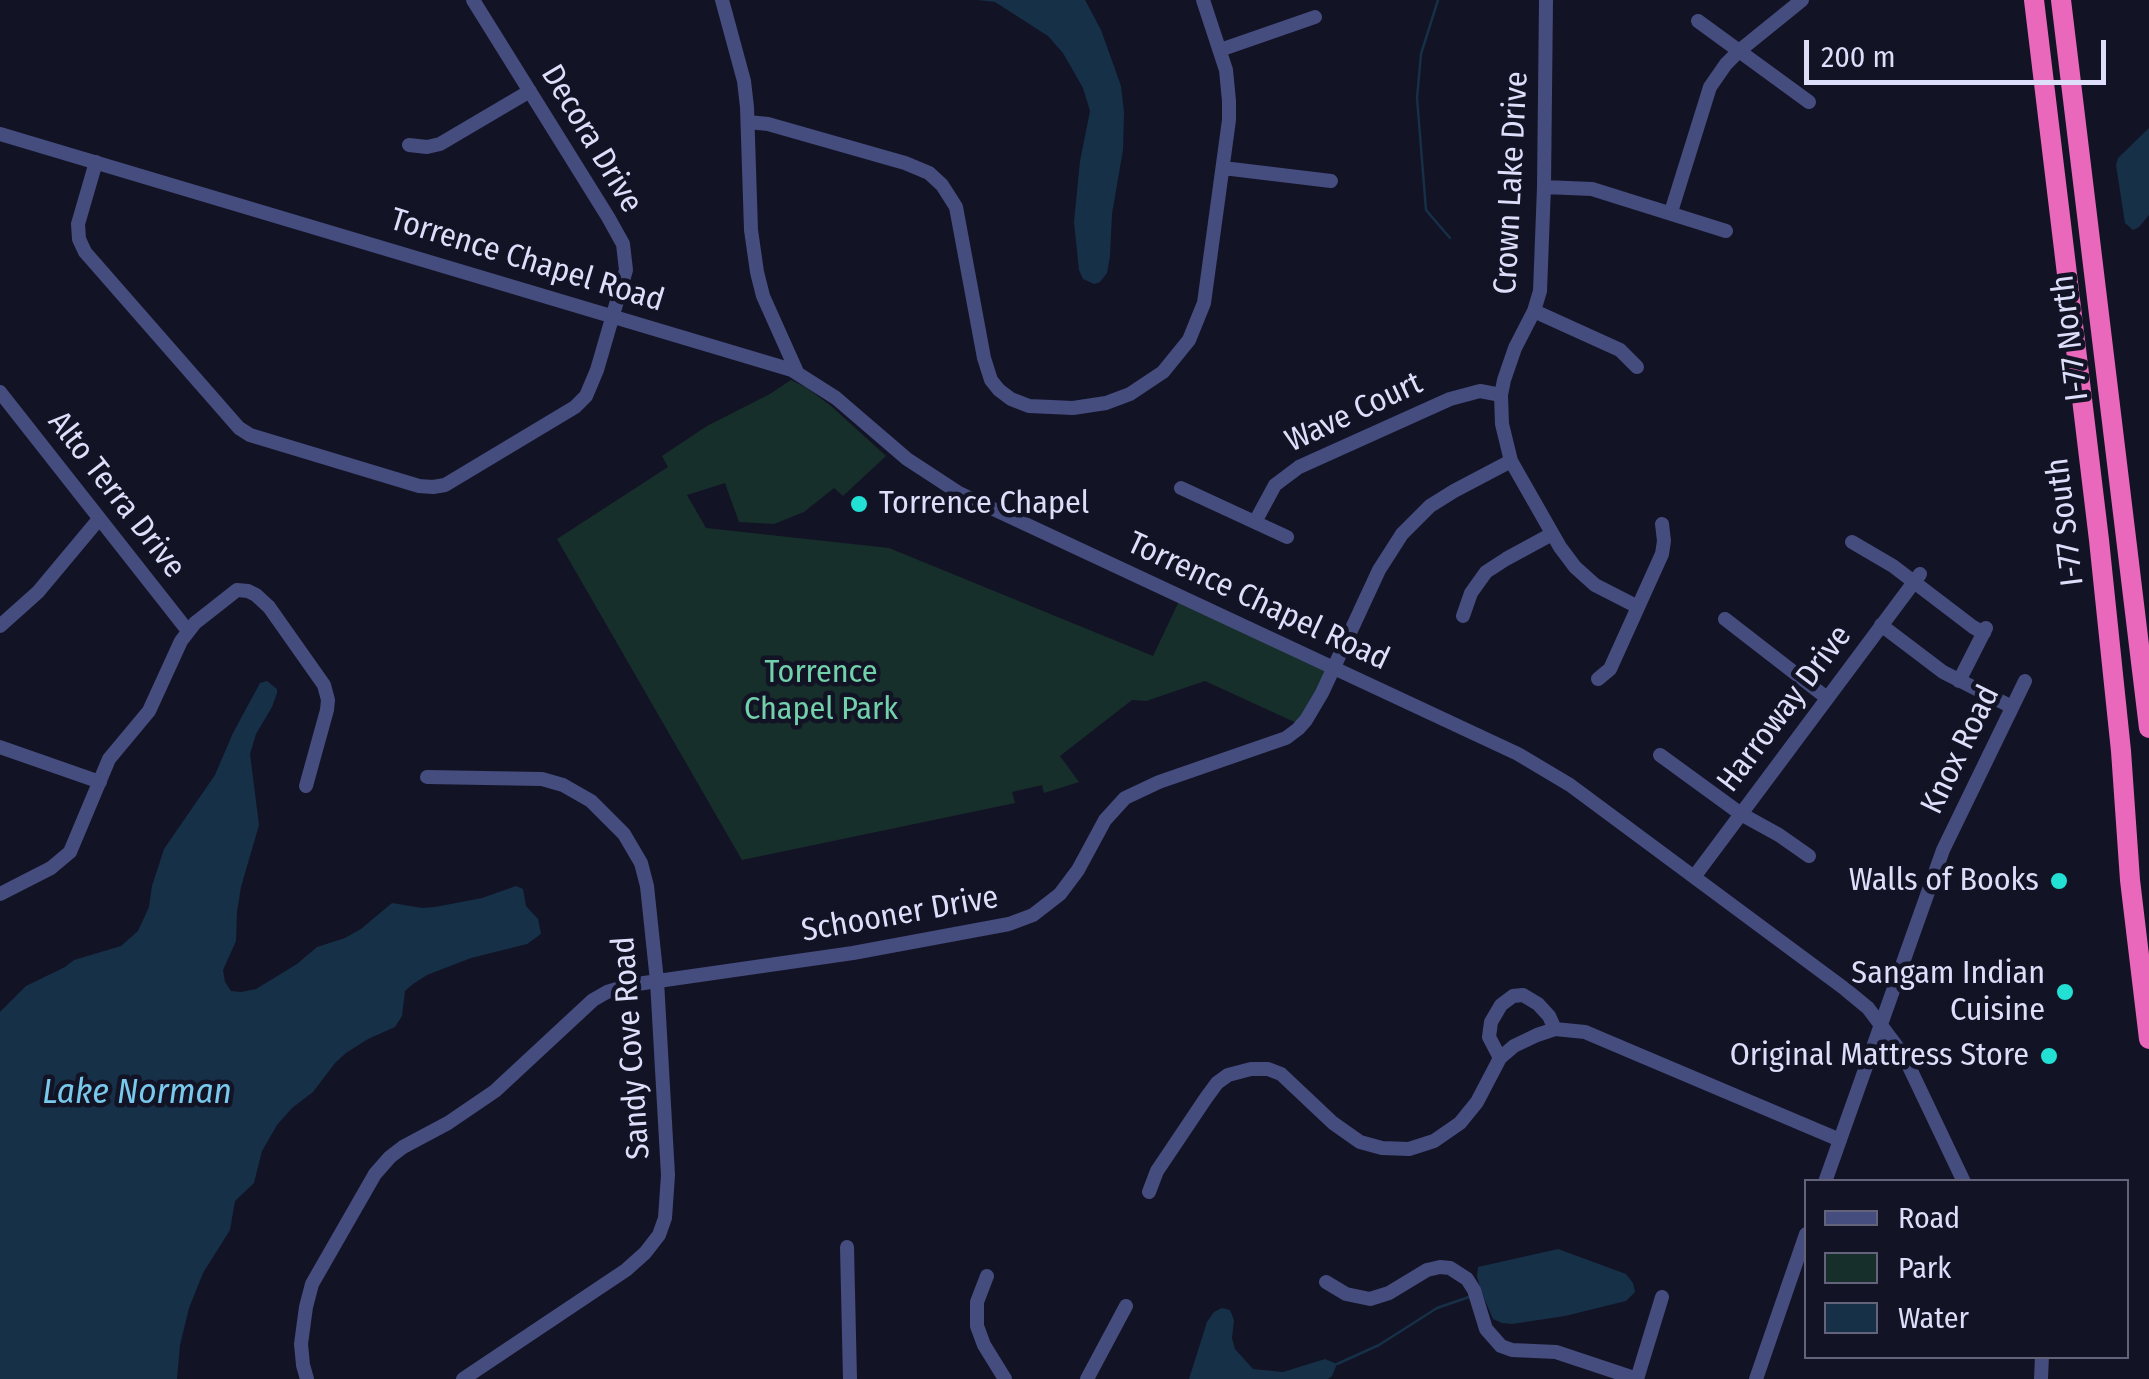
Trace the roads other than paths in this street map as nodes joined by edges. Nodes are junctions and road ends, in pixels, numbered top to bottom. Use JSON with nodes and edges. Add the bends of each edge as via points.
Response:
{"nodes":[{"id":1,"x":473,"y":0,"type":"edge"},
{"id":2,"x":722,"y":0,"type":"edge"},
{"id":3,"x":1202,"y":0,"type":"edge"},
{"id":4,"x":1546,"y":0,"type":"edge"},
{"id":5,"x":1802,"y":0,"type":"edge"},
{"id":6,"x":2034,"y":0,"type":"edge"},
{"id":7,"x":2061,"y":0,"type":"edge"},
{"id":8,"x":1315,"y":17,"type":"dead end"},
{"id":9,"x":1698,"y":21,"type":"dead end"},
{"id":10,"x":1220,"y":50,"type":"junction"},
{"id":11,"x":1739,"y":51,"type":"junction"},
{"id":12,"x":530,"y":91,"type":"junction"},
{"id":13,"x":1810,"y":102,"type":"dead end"},
{"id":14,"x":748,"y":122,"type":"junction"},
{"id":15,"x":0,"y":134,"type":"edge"},
{"id":16,"x":408,"y":145,"type":"dead end"},
{"id":17,"x":96,"y":162,"type":"junction"},
{"id":18,"x":1223,"y":168,"type":"junction"},
{"id":19,"x":1331,"y":182,"type":"dead end"},
{"id":20,"x":1544,"y":187,"type":"junction"},
{"id":21,"x":1671,"y":212,"type":"junction"},
{"id":22,"x":1726,"y":230,"type":"dead end"},
{"id":23,"x":1534,"y":311,"type":"junction"},
{"id":24,"x":614,"y":316,"type":"junction"},
{"id":25,"x":1638,"y":368,"type":"dead end"},
{"id":26,"x":797,"y":372,"type":"junction"},
{"id":27,"x":0,"y":392,"type":"edge"},
{"id":28,"x":1501,"y":395,"type":"junction"},
{"id":29,"x":1511,"y":461,"type":"junction"},
{"id":30,"x":1182,"y":488,"type":"dead end"},
{"id":31,"x":99,"y":519,"type":"junction"},
{"id":32,"x":1255,"y":522,"type":"junction"},
{"id":33,"x":1662,"y":524,"type":"dead end"},
{"id":34,"x":1552,"y":534,"type":"junction"},
{"id":35,"x":1287,"y":537,"type":"dead end"},
{"id":36,"x":1852,"y":542,"type":"dead end"},
{"id":37,"x":1917,"y":578,"type":"junction"},
{"id":38,"x":1638,"y":607,"type":"junction"},
{"id":39,"x":1463,"y":616,"type":"dead end"},
{"id":40,"x":1725,"y":619,"type":"dead end"},
{"id":41,"x":0,"y":626,"type":"edge"},
{"id":42,"x":1881,"y":626,"type":"junction"},
{"id":43,"x":188,"y":631,"type":"junction"},
{"id":44,"x":1334,"y":667,"type":"junction"},
{"id":45,"x":1598,"y":678,"type":"dead end"},
{"id":46,"x":1959,"y":680,"type":"junction"},
{"id":47,"x":2025,"y":680,"type":"dead end"},
{"id":48,"x":1827,"y":698,"type":"junction"},
{"id":49,"x":2012,"y":708,"type":"junction"},
{"id":50,"x":2149,"y":728,"type":"edge"},
{"id":51,"x":0,"y":747,"type":"edge"},
{"id":52,"x":2121,"y":751,"type":"junction"},
{"id":53,"x":1660,"y":755,"type":"dead end"},
{"id":54,"x":427,"y":776,"type":"dead end"},
{"id":55,"x":100,"y":782,"type":"junction"},
{"id":56,"x":306,"y":786,"type":"dead end"},
{"id":57,"x":1742,"y":814,"type":"junction"},
{"id":58,"x":1810,"y":856,"type":"dead end"},
{"id":59,"x":1694,"y":877,"type":"junction"},
{"id":60,"x":0,"y":894,"type":"edge"},
{"id":61,"x":2149,"y":934,"type":"edge"},
{"id":62,"x":657,"y":981,"type":"junction"},
{"id":63,"x":1881,"y":1023,"type":"junction"},
{"id":64,"x":1556,"y":1029,"type":"junction"},
{"id":65,"x":2149,"y":1038,"type":"edge"},
{"id":66,"x":1500,"y":1058,"type":"junction"},
{"id":67,"x":1840,"y":1140,"type":"junction"},
{"id":68,"x":1826,"y":1179,"type":"edge"},
{"id":69,"x":1963,"y":1179,"type":"edge"},
{"id":70,"x":1149,"y":1192,"type":"dead end"},
{"id":71,"x":1804,"y":1240,"type":"edge"},
{"id":72,"x":847,"y":1247,"type":"dead end"},
{"id":73,"x":987,"y":1276,"type":"dead end"},
{"id":74,"x":1326,"y":1282,"type":"dead end"},
{"id":75,"x":1662,"y":1298,"type":"dead end"},
{"id":76,"x":1126,"y":1306,"type":"dead end"},
{"id":77,"x":307,"y":1379,"type":"edge"},
{"id":78,"x":463,"y":1379,"type":"edge"},
{"id":79,"x":850,"y":1379,"type":"edge"},
{"id":80,"x":1005,"y":1379,"type":"edge"},
{"id":81,"x":1087,"y":1379,"type":"edge"},
{"id":82,"x":1638,"y":1379,"type":"edge"},
{"id":83,"x":1756,"y":1379,"type":"edge"}],
"edges":[{"from":1,"to":12,"type":"street","name":"Decora Drive"},
{"from":2,"to":14,"type":"street"},
{"from":3,"to":10,"type":"street"},
{"from":4,"to":20,"type":"street","name":"Crown Lake Drive"},
{"from":5,"to":11,"type":"street"},
{"from":6,"to":52,"type":"highway","name":"I-77 South"},
{"from":7,"to":50,"type":"highway","name":"I-77 North"},
{"from":8,"to":10,"type":"street"},
{"from":9,"to":11,"type":"street"},
{"from":10,"to":18,"type":"street","via":[[1229,120]]},
{"from":11,"to":13,"type":"street"},
{"from":11,"to":21,"type":"street","via":[[1706,94]]},
{"from":12,"to":16,"type":"street","via":[[440,144]]},
{"from":12,"to":24,"type":"street","name":"Decora Drive","via":[[623,244],[626,270]]},
{"from":14,"to":18,"type":"street","via":[[905,162],[935,178],[958,215],[988,372],[1011,399],[1040,407],[1116,400],[1178,356],[1204,303]]},
{"from":14,"to":26,"type":"street","via":[[757,272]]},
{"from":15,"to":17,"type":"street","name":"Torrence Chapel Road"},
{"from":17,"to":24,"type":"street","name":"Torrence Chapel Road"},
{"from":17,"to":24,"type":"street","name":"Decora Drive","via":[[78,224],[85,252],[233,422],[250,434],[419,486],[454,480],[582,402]]},
{"from":18,"to":19,"type":"street"},
{"from":20,"to":21,"type":"street","via":[[1592,190]]},
{"from":20,"to":23,"type":"street","name":"Crown Lake Drive"},
{"from":21,"to":22,"type":"street"},
{"from":23,"to":25,"type":"street","via":[[1620,350]]},
{"from":23,"to":28,"type":"street","name":"Crown Lake Drive"},
{"from":24,"to":26,"type":"street","name":"Torrence Chapel Road"},
{"from":26,"to":44,"type":"street","name":"Torrence Chapel Road","via":[[958,493]]},
{"from":27,"to":31,"type":"street","name":"Alto Terra Drive"},
{"from":28,"to":29,"type":"street","name":"Crown Lake Drive"},
{"from":28,"to":32,"type":"street","name":"Wave Court","via":[[1480,391],[1450,399],[1299,467],[1275,486]]},
{"from":29,"to":34,"type":"street","name":"Crown Lake Drive"},
{"from":29,"to":44,"type":"street","name":"Schooner Drive","via":[[1430,506],[1402,534]]},
{"from":30,"to":32,"type":"street"},
{"from":31,"to":41,"type":"street"},
{"from":31,"to":43,"type":"street","name":"Alto Terra Drive"},
{"from":32,"to":35,"type":"street"},
{"from":33,"to":38,"type":"street","via":[[1662,554]]},
{"from":34,"to":38,"type":"street","name":"Crown Lake Drive","via":[[1584,576]]},
{"from":34,"to":39,"type":"street","via":[[1486,572]]},
{"from":36,"to":37,"type":"street"},
{"from":37,"to":42,"type":"street","name":"Harroway Drive"},
{"from":37,"to":46,"type":"street","via":[[1985,629]]},
{"from":38,"to":45,"type":"street","via":[[1610,669]]},
{"from":40,"to":48,"type":"street"},
{"from":42,"to":46,"type":"street"},
{"from":42,"to":48,"type":"street","name":"Harroway Drive"},
{"from":43,"to":55,"type":"street","via":[[149,711],[114,751]]},
{"from":43,"to":56,"type":"street","via":[[237,590],[256,595],[284,626],[328,700]]},
{"from":44,"to":59,"type":"street","name":"Torrence Chapel Road","via":[[1541,766]]},
{"from":44,"to":62,"type":"street","name":"Schooner Drive","via":[[1306,720],[1286,738],[1126,798],[1060,894],[1025,918],[854,953]]},
{"from":46,"to":49,"type":"street"},
{"from":47,"to":49,"type":"street","name":"Knox Road"},
{"from":48,"to":57,"type":"street","name":"Harroway Drive"},
{"from":49,"to":63,"type":"street","name":"Knox Road","via":[[1942,850]]},
{"from":51,"to":55,"type":"street"},
{"from":52,"to":61,"type":"highway"},
{"from":52,"to":65,"type":"highway","name":"I-77 South"},
{"from":53,"to":57,"type":"street"},
{"from":54,"to":62,"type":"street","name":"Sandy Cove Road","via":[[542,779],[591,801],[641,863]]},
{"from":55,"to":60,"type":"street","via":[[63,860]]},
{"from":57,"to":58,"type":"street"},
{"from":57,"to":59,"type":"street","name":"Harroway Drive"},
{"from":59,"to":63,"type":"street","name":"Torrence Chapel Road","via":[[1846,989]]},
{"from":62,"to":77,"type":"street","name":"Schooner Drive","via":[[593,1000],[495,1091],[403,1148],[375,1174],[312,1284],[301,1344]]},
{"from":62,"to":78,"type":"street","name":"Sandy Cove Road","via":[[668,1176],[658,1235],[626,1270]]},
{"from":63,"to":67,"type":"street","name":"Knox Road"},
{"from":63,"to":69,"type":"street","name":"Torrence Chapel Road","via":[[1904,1056]]},
{"from":64,"to":66,"type":"street"},
{"from":64,"to":66,"type":"street","via":[[1538,1004],[1513,996],[1492,1022],[1489,1037]]},
{"from":64,"to":67,"type":"street","via":[[1585,1032]]},
{"from":66,"to":70,"type":"street","via":[[1460,1123],[1409,1149],[1360,1142],[1281,1074],[1251,1069],[1228,1075],[1206,1098]]},
{"from":67,"to":68,"type":"street","name":"Knox Road"},
{"from":71,"to":83,"type":"street"},
{"from":72,"to":79,"type":"street"},
{"from":73,"to":80,"type":"street","via":[[976,1302],[977,1326]]},
{"from":74,"to":82,"type":"street","via":[[1370,1299],[1433,1268],[1450,1268],[1467,1279],[1486,1330],[1502,1346],[1556,1352]]},
{"from":75,"to":82,"type":"street"},
{"from":76,"to":81,"type":"street"}]}
